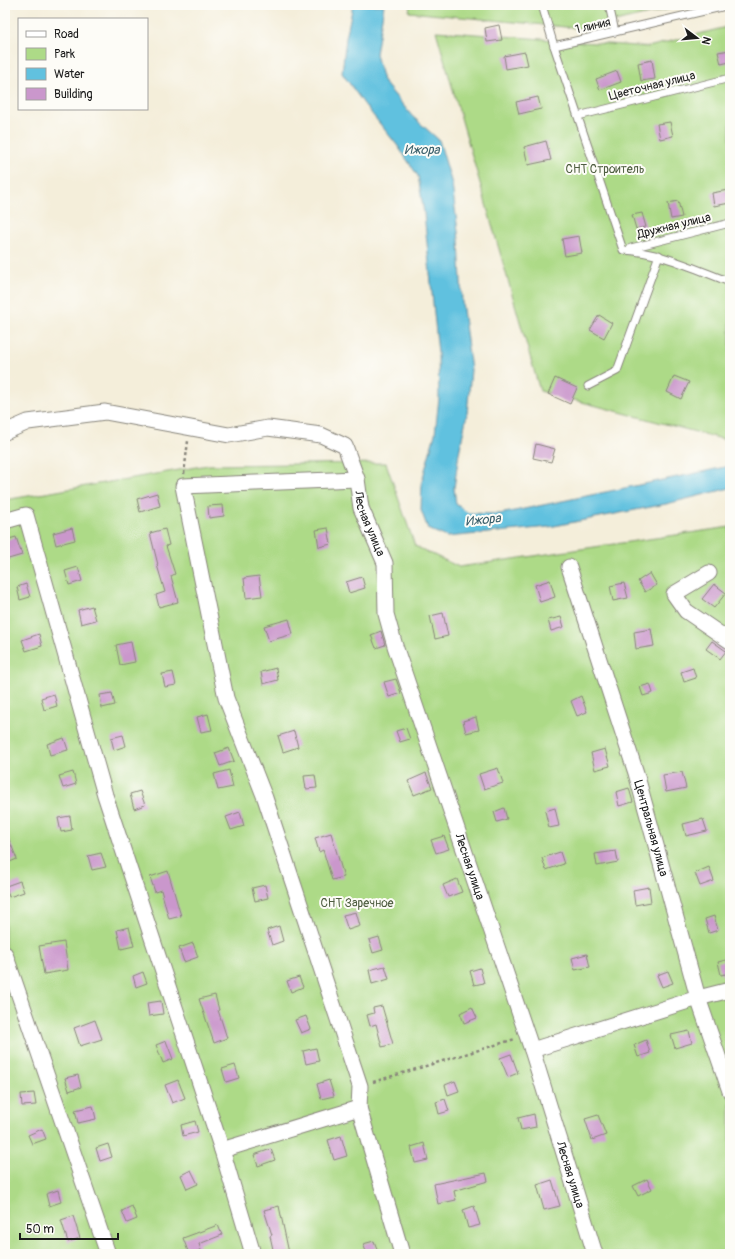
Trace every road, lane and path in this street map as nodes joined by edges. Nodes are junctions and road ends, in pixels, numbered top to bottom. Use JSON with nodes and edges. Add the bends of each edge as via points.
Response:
{"nodes":[{"id":1,"x":542,"y":5,"type":"edge"},
{"id":2,"x":609,"y":5,"type":"edge"},
{"id":3,"x":730,"y":5,"type":"edge"},
{"id":4,"x":615,"y":32,"type":"junction"},
{"id":5,"x":554,"y":46,"type":"junction"},
{"id":6,"x":730,"y":78,"type":"edge"},
{"id":7,"x":578,"y":116,"type":"junction"},
{"id":8,"x":730,"y":223,"type":"edge"},
{"id":9,"x":623,"y":250,"type":"junction"},
{"id":10,"x":659,"y":255,"type":"junction"},
{"id":11,"x":730,"y":282,"type":"edge"},
{"id":12,"x":588,"y":386,"type":"dead end"},
{"id":13,"x":189,"y":428,"type":"junction"},
{"id":14,"x":5,"y":432,"type":"edge"},
{"id":15,"x":358,"y":479,"type":"junction"},
{"id":16,"x":183,"y":486,"type":"junction"},
{"id":17,"x":5,"y":521,"type":"edge"},
{"id":18,"x":569,"y":567,"type":"dead end"},
{"id":19,"x":709,"y":574,"type":"dead end"},
{"id":20,"x":730,"y":641,"type":"edge"},
{"id":21,"x":5,"y":954,"type":"edge"},
{"id":22,"x":730,"y":990,"type":"edge"},
{"id":23,"x":698,"y":998,"type":"junction"},
{"id":24,"x":532,"y":1050,"type":"junction"},
{"id":25,"x":360,"y":1086,"type":"junction"},
{"id":26,"x":730,"y":1091,"type":"edge"},
{"id":27,"x":359,"y":1108,"type":"junction"},
{"id":28,"x":222,"y":1150,"type":"junction"},
{"id":29,"x":108,"y":1254,"type":"edge"},
{"id":30,"x":253,"y":1254,"type":"edge"},
{"id":31,"x":402,"y":1254,"type":"edge"},
{"id":32,"x":595,"y":1254,"type":"edge"}],
"edges":[{"from":1,"to":5,"type":"lane"},
{"from":2,"to":4,"type":"lane"},
{"from":3,"to":4,"type":"lane","name":"1 линия"},
{"from":4,"to":5,"type":"lane","name":"1 линия"},
{"from":5,"to":7,"type":"lane"},
{"from":6,"to":7,"type":"lane","name":"Цветочная улица"},
{"from":7,"to":9,"type":"lane"},
{"from":8,"to":9,"type":"lane","name":"Дружная улица"},
{"from":9,"to":10,"type":"lane"},
{"from":10,"to":11,"type":"lane"},
{"from":10,"to":12,"type":"lane","via":[[617,371]]},
{"from":13,"to":14,"type":"street","name":"Лесная улица","via":[[105,412],[28,422]]},
{"from":13,"to":15,"type":"street","name":"Лесная улица","via":[[229,435],[268,428],[322,435],[345,446]]},
{"from":13,"to":16,"type":"path"},
{"from":15,"to":16,"type":"street"},
{"from":15,"to":24,"type":"street","name":"Лесная улица","via":[[361,508],[385,563],[386,614],[395,646]]},
{"from":16,"to":25,"type":"street","via":[[226,698],[265,798]]},
{"from":17,"to":28,"type":"street","via":[[26,515],[105,795]]},
{"from":18,"to":23,"type":"street","name":"Центральная улица","via":[[636,773]]},
{"from":19,"to":20,"type":"street","via":[[674,594],[686,611]]},
{"from":21,"to":29,"type":"street"},
{"from":22,"to":23,"type":"street"},
{"from":23,"to":24,"type":"street"},
{"from":23,"to":26,"type":"street","name":"Центральная улица"},
{"from":24,"to":25,"type":"path","via":[[517,1039]]},
{"from":24,"to":32,"type":"street","name":"Лесная улица"},
{"from":25,"to":27,"type":"street"},
{"from":27,"to":28,"type":"street"},
{"from":27,"to":31,"type":"street"},
{"from":28,"to":30,"type":"street"}]}
